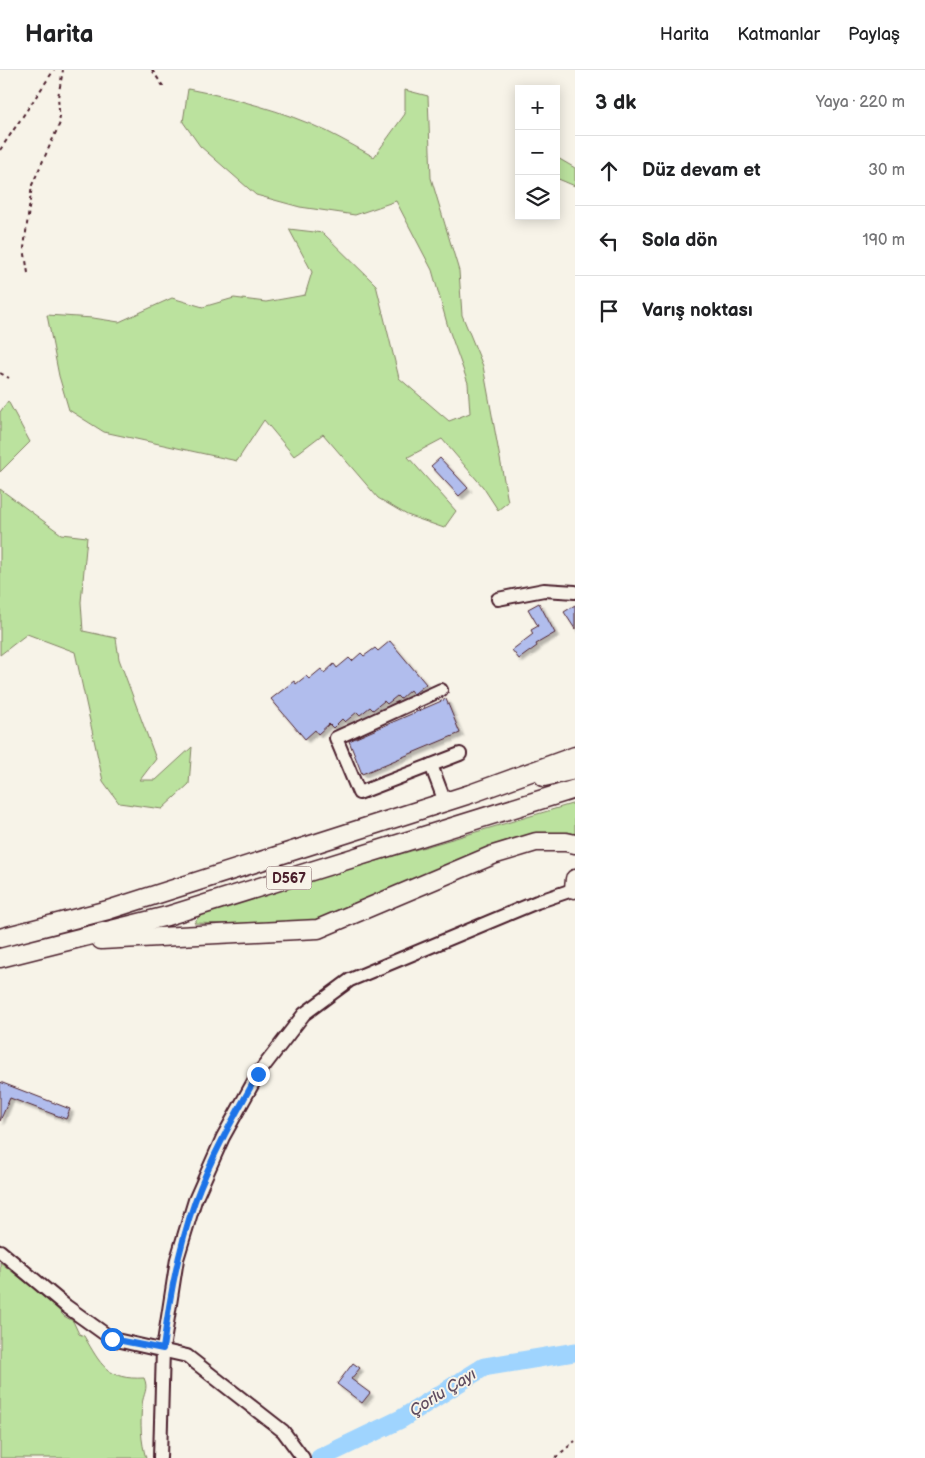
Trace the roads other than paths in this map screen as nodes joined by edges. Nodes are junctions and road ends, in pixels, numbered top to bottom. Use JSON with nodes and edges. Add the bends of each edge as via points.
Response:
{"nodes":[{"id":1,"x":575,"y":592,"type":"edge"},
{"id":2,"x":498,"y":599,"type":"dead end"},
{"id":3,"x":441,"y":690,"type":"dead end"},
{"id":4,"x":460,"y":754,"type":"dead end"},
{"id":5,"x":575,"y":756,"type":"edge"},
{"id":6,"x":431,"y":765,"type":"junction"},
{"id":7,"x":575,"y":770,"type":"edge"},
{"id":8,"x":575,"y":789,"type":"edge"},
{"id":9,"x":470,"y":794,"type":"junction"},
{"id":10,"x":445,"y":802,"type":"junction"},
{"id":11,"x":572,"y":847,"type":"edge"},
{"id":12,"x":575,"y":886,"type":"edge"},
{"id":13,"x":0,"y":938,"type":"edge"},
{"id":14,"x":0,"y":959,"type":"edge"},
{"id":15,"x":0,"y":1251,"type":"edge"},
{"id":16,"x":163,"y":1349,"type":"junction"},
{"id":17,"x":160,"y":1458,"type":"edge"},
{"id":18,"x":303,"y":1458,"type":"edge"}],
"edges":[{"from":1,"to":2,"type":"street","via":[[544,590]]},
{"from":3,"to":6,"type":"street","via":[[336,738],[358,793]]},
{"from":4,"to":6,"type":"street"},
{"from":5,"to":9,"type":"highway"},
{"from":6,"to":10,"type":"street"},
{"from":7,"to":9,"type":"highway","number":"D567"},
{"from":8,"to":14,"type":"highway","number":"D567","via":[[167,916]]},
{"from":9,"to":10,"type":"highway","number":"D567"},
{"from":10,"to":13,"type":"highway","number":"D567","via":[[108,910]]},
{"from":11,"to":14,"type":"highway","via":[[536,842],[493,855],[318,929],[88,941]]},
{"from":12,"to":16,"type":"street","via":[[350,980],[304,1014],[258,1074],[223,1137],[195,1200],[177,1259]]},
{"from":15,"to":16,"type":"street","via":[[112,1339]]},
{"from":16,"to":17,"type":"street"},
{"from":16,"to":18,"type":"street","via":[[187,1356],[283,1431]]}]}
